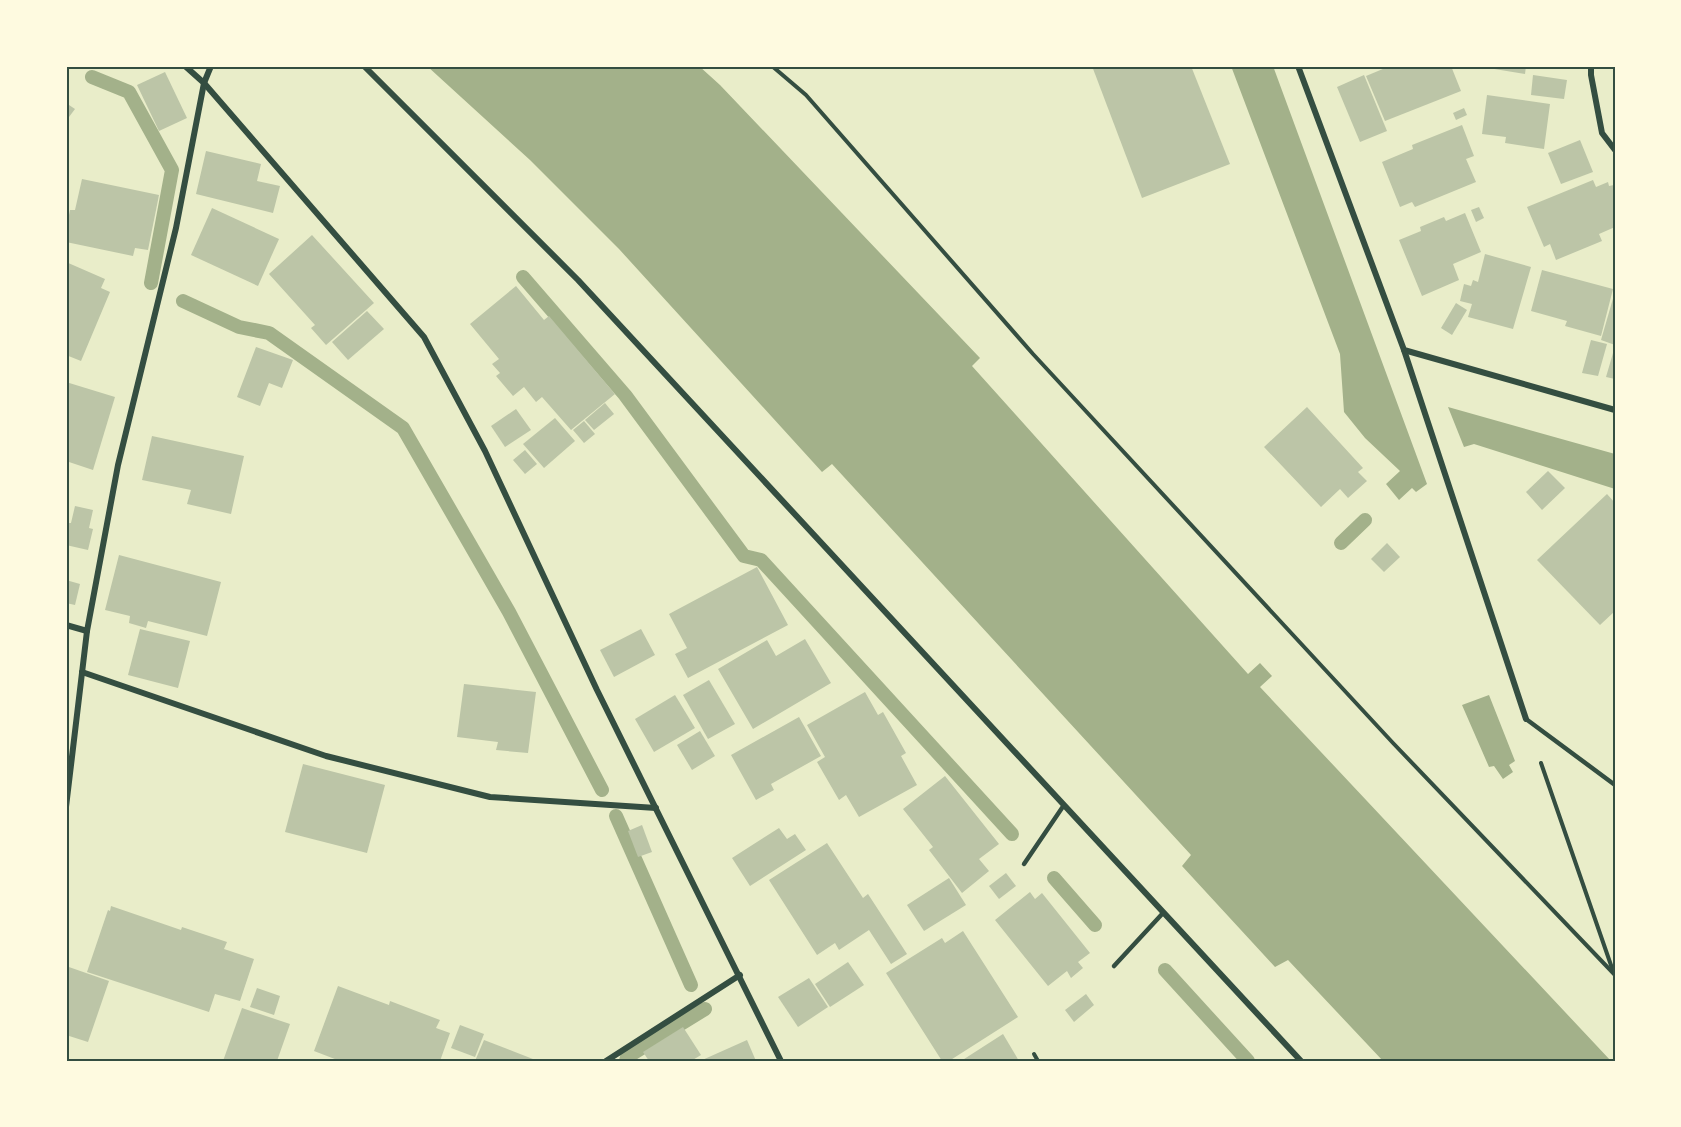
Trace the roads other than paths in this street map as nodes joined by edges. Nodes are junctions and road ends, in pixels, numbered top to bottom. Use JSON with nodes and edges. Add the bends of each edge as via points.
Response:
{"nodes":[{"id":1,"x":185,"y":66,"type":"edge"},
{"id":2,"x":211,"y":66,"type":"edge"},
{"id":3,"x":364,"y":66,"type":"edge"},
{"id":4,"x":1298,"y":66,"type":"edge"},
{"id":5,"x":1591,"y":66,"type":"edge"},
{"id":6,"x":204,"y":83,"type":"junction"},
{"id":7,"x":1615,"y":150,"type":"edge"},
{"id":8,"x":1404,"y":350,"type":"junction"},
{"id":9,"x":1615,"y":410,"type":"edge"},
{"id":10,"x":66,"y":625,"type":"edge"},
{"id":11,"x":87,"y":632,"type":"junction"},
{"id":12,"x":82,"y":672,"type":"junction"},
{"id":13,"x":1526,"y":719,"type":"joint"},
{"id":14,"x":1615,"y":785,"type":"edge"},
{"id":15,"x":1064,"y":805,"type":"junction"},
{"id":16,"x":66,"y":807,"type":"edge"},
{"id":17,"x":656,"y":808,"type":"junction"},
{"id":18,"x":1024,"y":864,"type":"dead end"},
{"id":19,"x":1163,"y":913,"type":"junction"},
{"id":20,"x":1114,"y":966,"type":"dead end"},
{"id":21,"x":740,"y":975,"type":"junction"},
{"id":22,"x":606,"y":1061,"type":"edge"},
{"id":23,"x":781,"y":1061,"type":"edge"},
{"id":24,"x":1301,"y":1061,"type":"edge"}],
"edges":[{"from":1,"to":6,"type":"street"},
{"from":2,"to":6,"type":"street"},
{"from":3,"to":15,"type":"street","via":[[578,280]]},
{"from":4,"to":8,"type":"street"},
{"from":5,"to":7,"type":"street","via":[[1602,133]]},
{"from":6,"to":11,"type":"street","via":[[177,228],[118,465]]},
{"from":6,"to":17,"type":"street","via":[[424,337],[485,451]]},
{"from":8,"to":9,"type":"street"},
{"from":8,"to":13,"type":"street"},
{"from":10,"to":11,"type":"street"},
{"from":11,"to":12,"type":"street"},
{"from":12,"to":16,"type":"street"},
{"from":12,"to":17,"type":"street","via":[[326,756],[490,797]]},
{"from":13,"to":14,"type":"lane"},
{"from":15,"to":18,"type":"lane"},
{"from":15,"to":19,"type":"street"},
{"from":17,"to":21,"type":"street"},
{"from":19,"to":20,"type":"lane"},
{"from":19,"to":24,"type":"street"},
{"from":21,"to":22,"type":"street"},
{"from":21,"to":23,"type":"street"}]}
